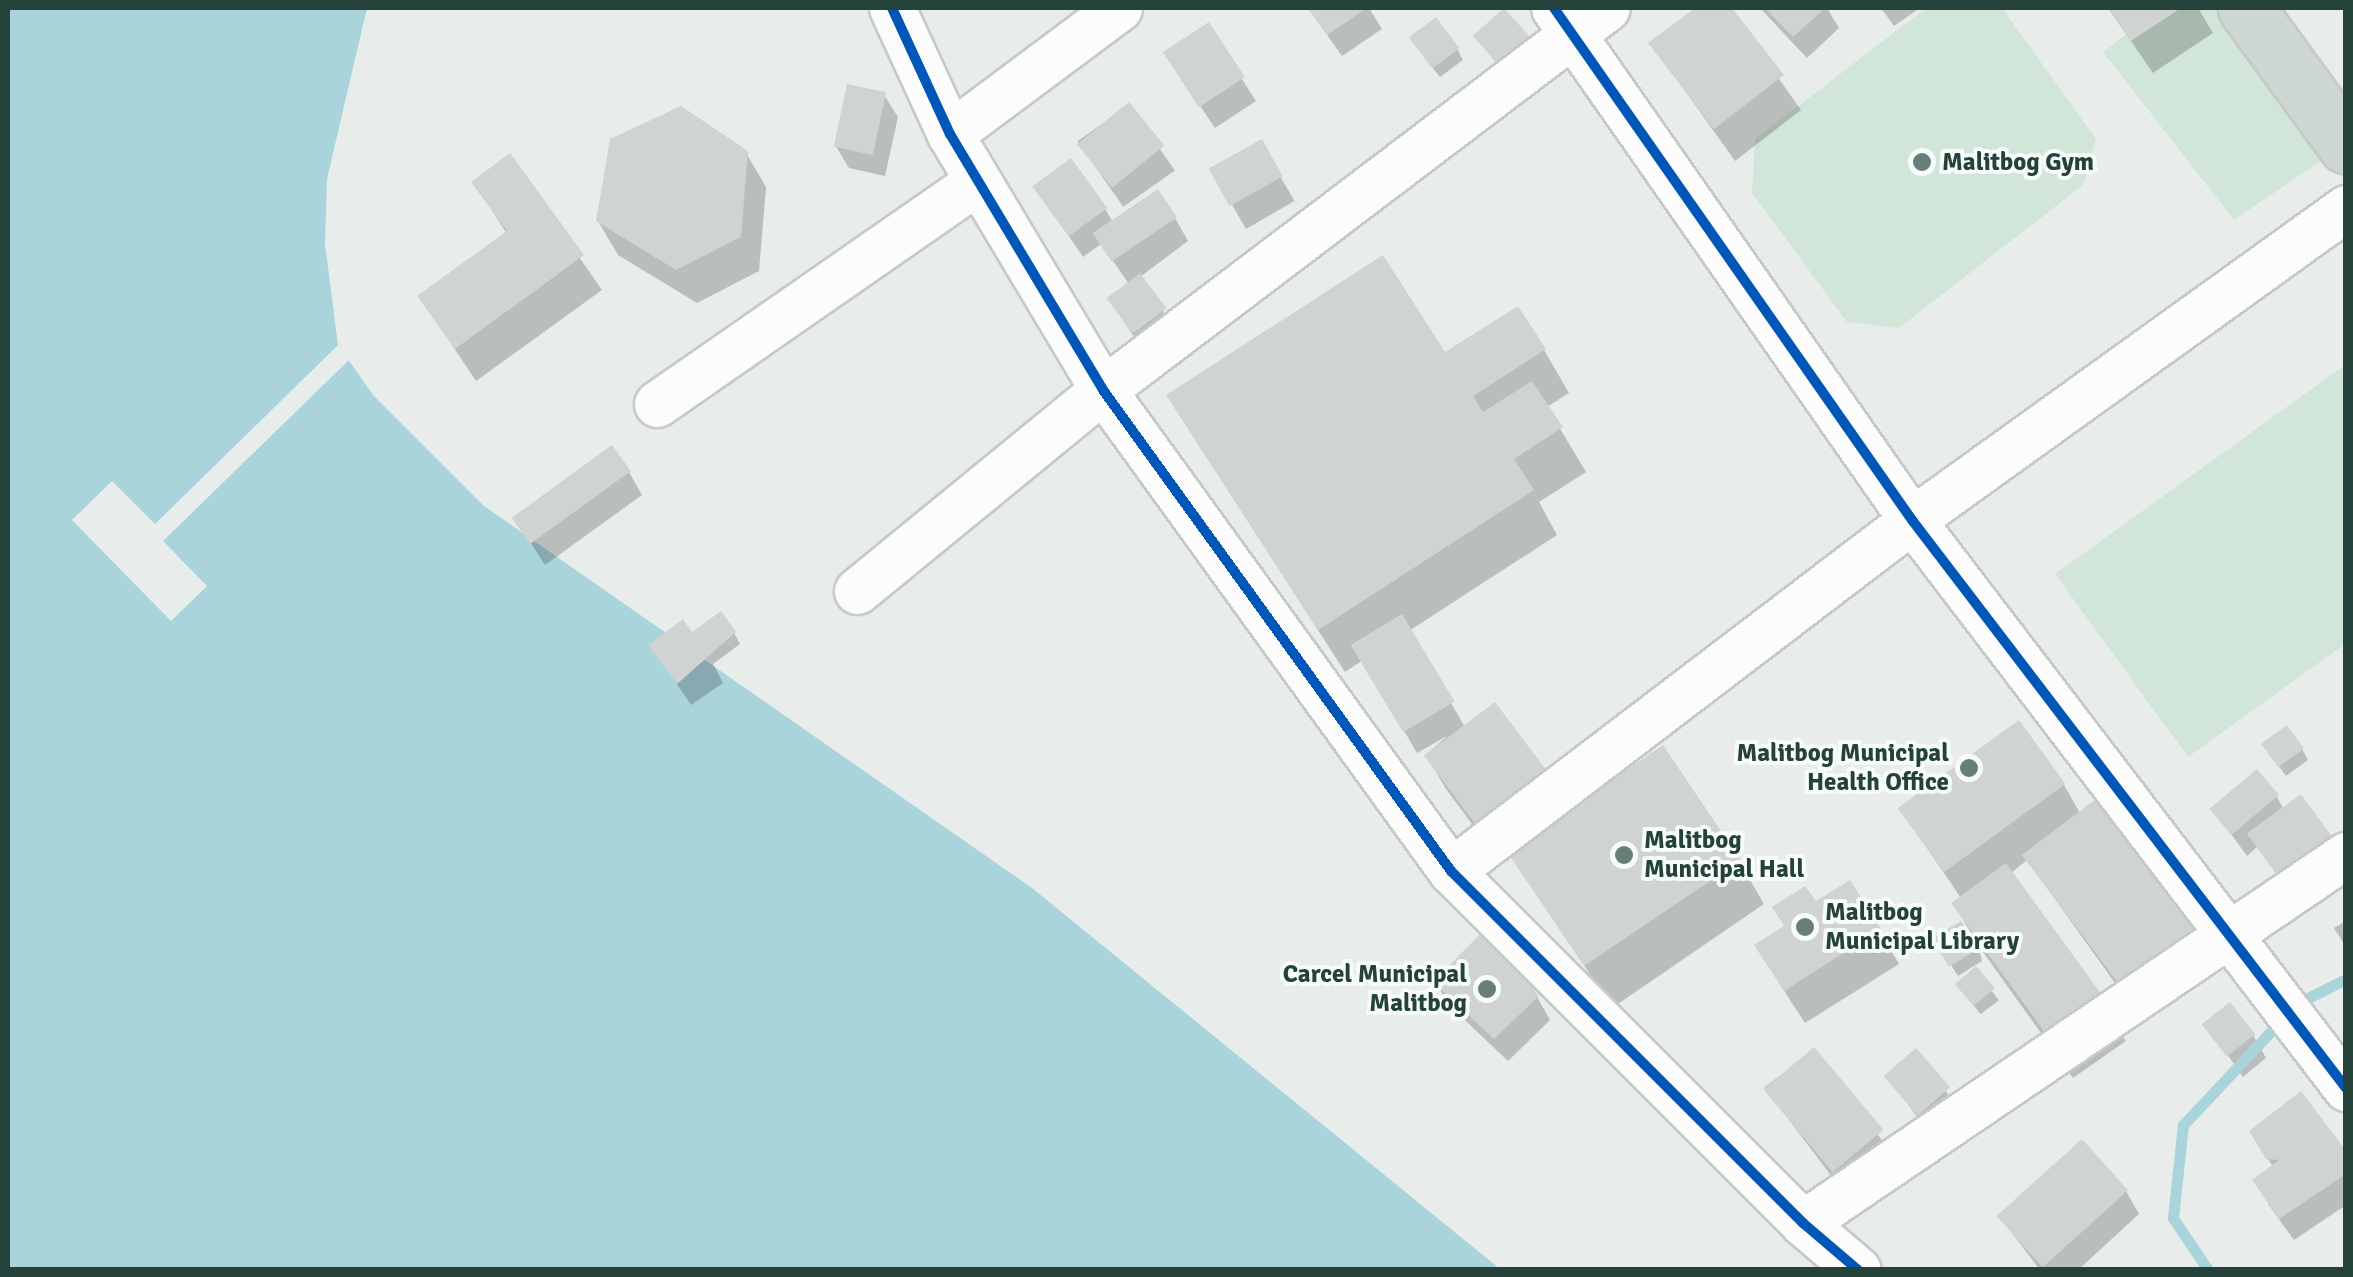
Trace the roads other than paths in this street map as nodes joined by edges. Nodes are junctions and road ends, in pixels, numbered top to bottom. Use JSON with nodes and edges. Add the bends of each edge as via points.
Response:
{"nodes":[{"id":1,"x":892,"y":8,"type":"edge"},
{"id":2,"x":1119,"y":8,"type":"edge"},
{"id":3,"x":2246,"y":8,"type":"edge"},
{"id":4,"x":1579,"y":16,"type":"edge"},
{"id":5,"x":950,"y":134,"type":"junction"},
{"id":6,"x":2346,"y":146,"type":"edge"},
{"id":7,"x":976,"y":182,"type":"junction"},
{"id":8,"x":2346,"y":208,"type":"edge"},
{"id":9,"x":1103,"y":390,"type":"junction"},
{"id":10,"x":657,"y":404,"type":"dead end"},
{"id":11,"x":1912,"y":520,"type":"junction"},
{"id":12,"x":856,"y":591,"type":"dead end"},
{"id":13,"x":2346,"y":856,"type":"edge"},
{"id":14,"x":1451,"y":871,"type":"junction"},
{"id":15,"x":2228,"y":939,"type":"junction"},
{"id":16,"x":2346,"y":1088,"type":"edge"},
{"id":17,"x":1803,"y":1223,"type":"junction"},
{"id":18,"x":1858,"y":1270,"type":"edge"}],
"edges":[{"from":1,"to":5,"type":"street"},
{"from":2,"to":5,"type":"street"},
{"from":3,"to":6,"type":"main road"},
{"from":4,"to":9,"type":"street"},
{"from":4,"to":11,"type":"street"},
{"from":5,"to":7,"type":"street"},
{"from":7,"to":9,"type":"street"},
{"from":7,"to":10,"type":"street"},
{"from":8,"to":11,"type":"street"},
{"from":9,"to":12,"type":"street"},
{"from":9,"to":14,"type":"street"},
{"from":11,"to":14,"type":"street"},
{"from":11,"to":15,"type":"street"},
{"from":13,"to":15,"type":"street"},
{"from":14,"to":17,"type":"street"},
{"from":15,"to":16,"type":"street"},
{"from":15,"to":17,"type":"street"},
{"from":17,"to":18,"type":"street"}]}
